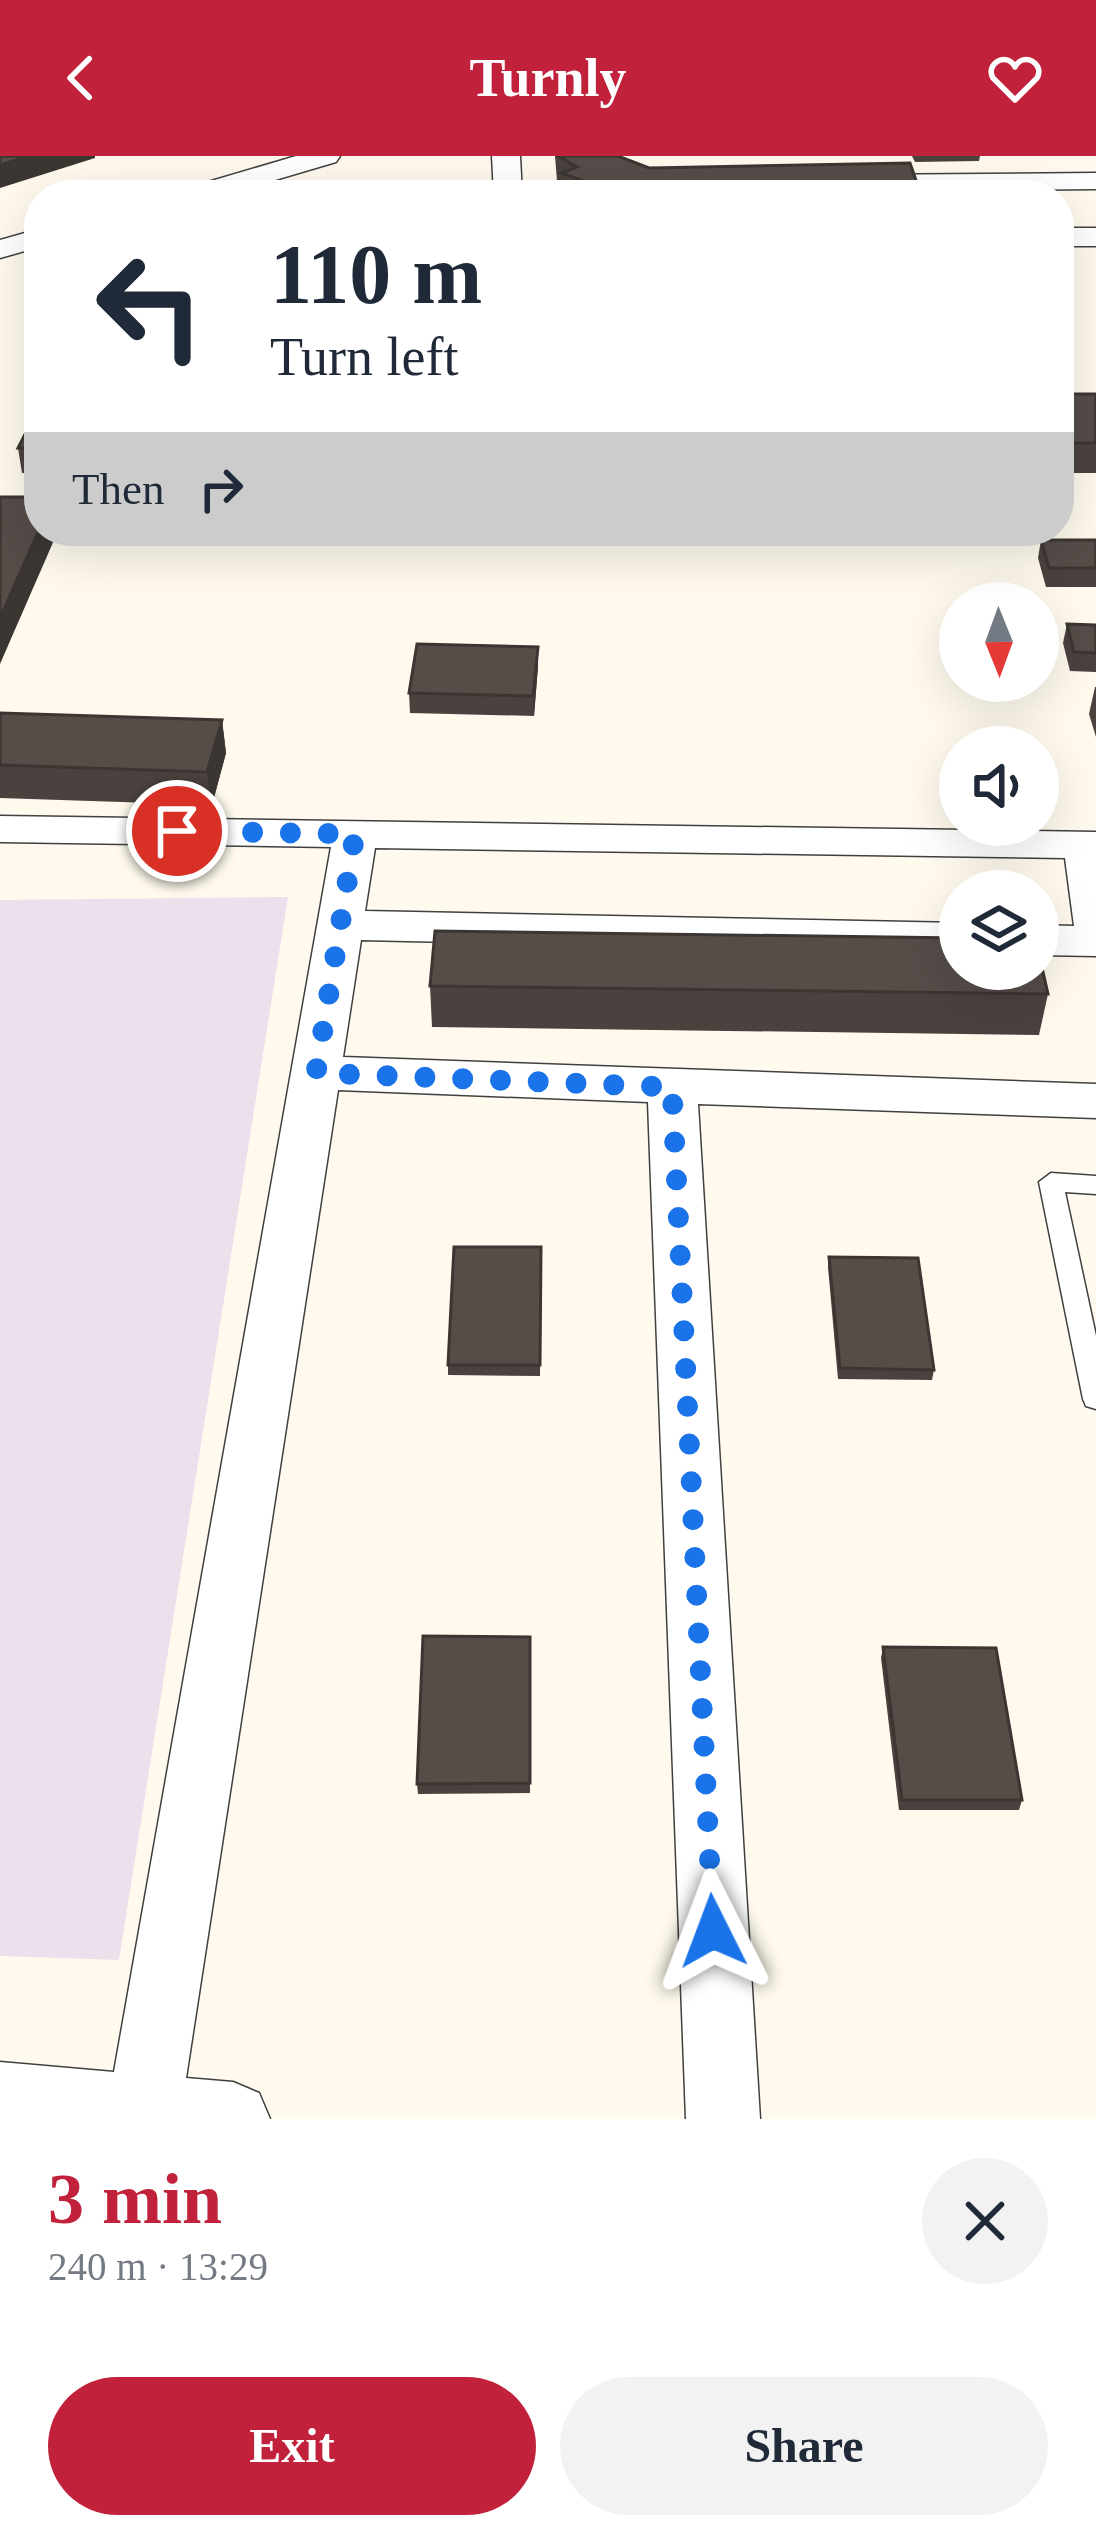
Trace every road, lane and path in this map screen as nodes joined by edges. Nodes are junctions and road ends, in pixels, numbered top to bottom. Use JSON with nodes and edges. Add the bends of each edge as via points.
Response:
{"nodes":[{"id":1,"x":326,"y":156,"type":"edge"},
{"id":2,"x":1012,"y":178,"type":"edge"},
{"id":3,"x":245,"y":180,"type":"edge"},
{"id":4,"x":844,"y":180,"type":"edge"},
{"id":5,"x":1068,"y":180,"type":"edge"},
{"id":6,"x":0,"y":829,"type":"edge"},
{"id":7,"x":355,"y":834,"type":"junction"},
{"id":8,"x":1090,"y":845,"type":"edge"},
{"id":9,"x":1096,"y":925,"type":"edge"},
{"id":10,"x":339,"y":926,"type":"junction"},
{"id":11,"x":939,"y":938,"type":"edge"},
{"id":12,"x":1059,"y":940,"type":"edge"},
{"id":13,"x":1096,"y":941,"type":"edge"},
{"id":14,"x":316,"y":1073,"type":"junction"},
{"id":15,"x":672,"y":1087,"type":"junction"},
{"id":16,"x":1096,"y":1101,"type":"edge"},
{"id":17,"x":1096,"y":1185,"type":"edge"},
{"id":18,"x":1096,"y":1399,"type":"edge"},
{"id":19,"x":0,"y":2099,"type":"edge"},
{"id":20,"x":144,"y":2114,"type":"edge"},
{"id":21,"x":232,"y":2119,"type":"edge"},
{"id":22,"x":723,"y":2119,"type":"edge"}],
"edges":[{"from":1,"to":3,"type":"street"},
{"from":2,"to":4,"type":"street"},
{"from":2,"to":5,"type":"street"},
{"from":6,"to":7,"type":"street"},
{"from":7,"to":8,"type":"street"},
{"from":7,"to":10,"type":"street"},
{"from":8,"to":9,"type":"street"},
{"from":10,"to":11,"type":"street"},
{"from":10,"to":14,"type":"street"},
{"from":12,"to":13,"type":"street"},
{"from":14,"to":15,"type":"street"},
{"from":14,"to":20,"type":"street"},
{"from":15,"to":16,"type":"street"},
{"from":15,"to":22,"type":"street"},
{"from":17,"to":18,"type":"lane","via":[[1051,1182]]},
{"from":19,"to":20,"type":"street"},
{"from":20,"to":21,"type":"street"}]}
